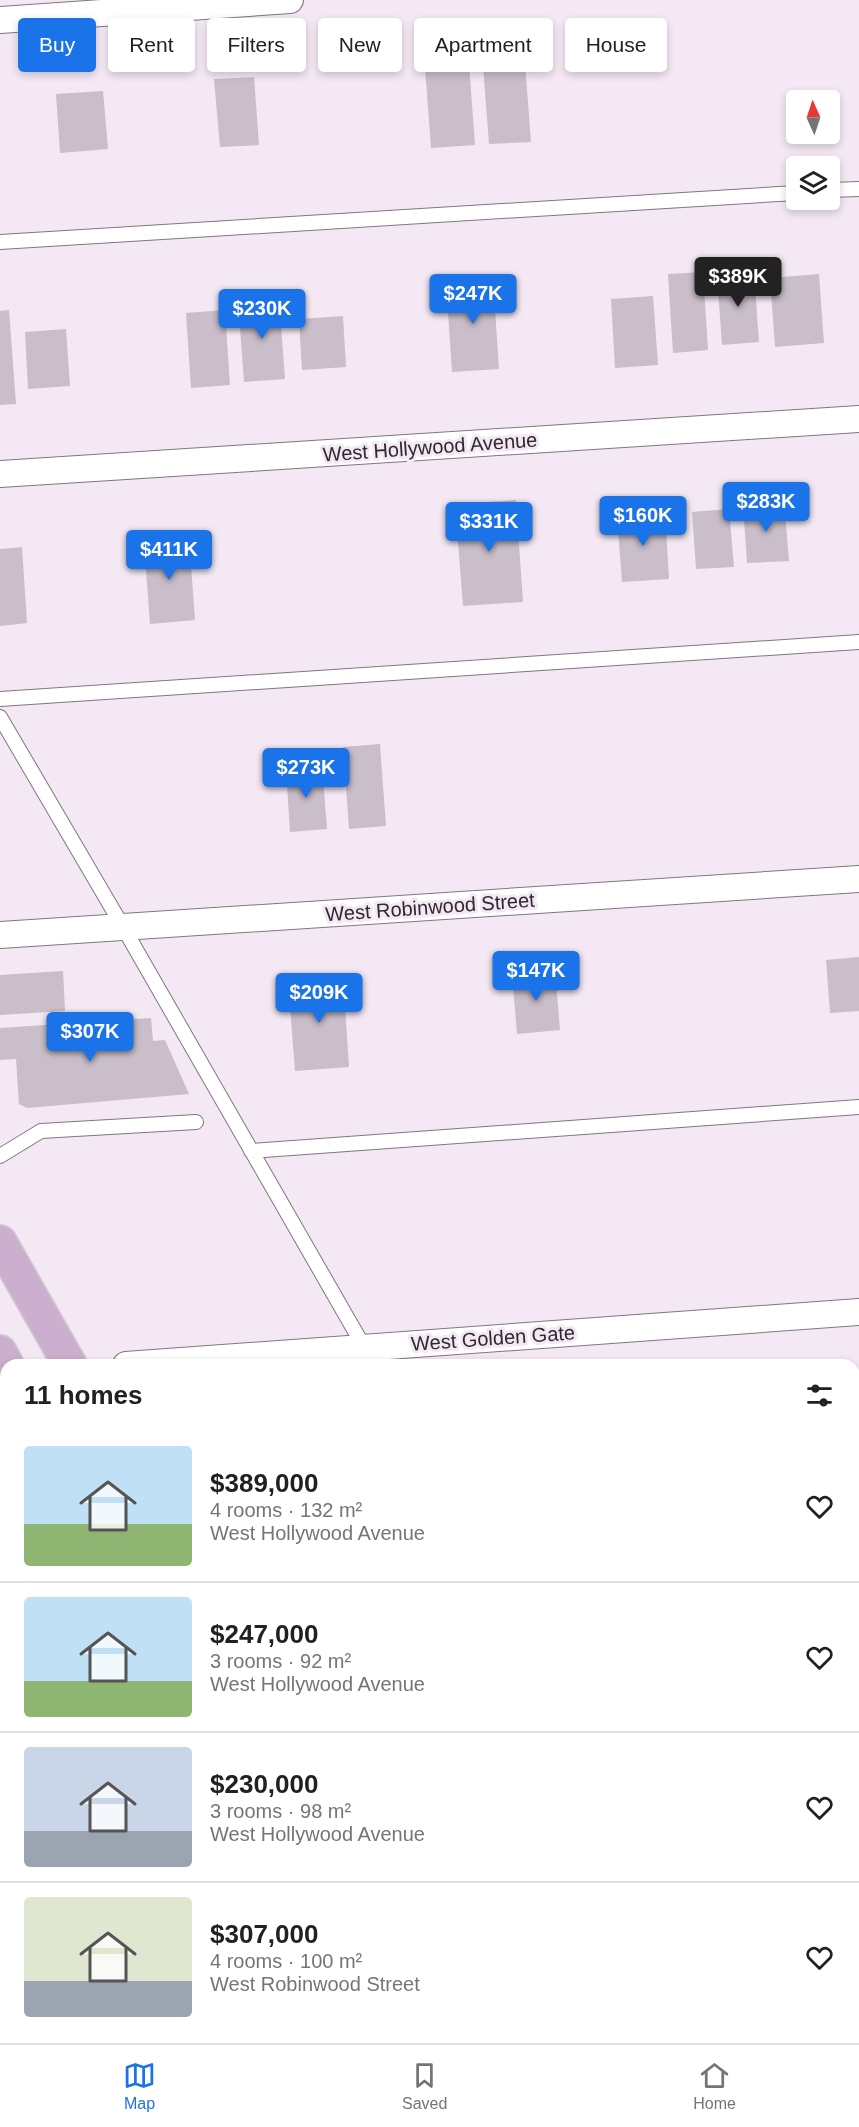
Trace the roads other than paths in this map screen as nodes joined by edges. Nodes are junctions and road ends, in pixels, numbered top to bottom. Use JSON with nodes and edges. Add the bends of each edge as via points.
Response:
{"nodes":[{"id":1,"x":290,"y":0,"type":"edge"},
{"id":2,"x":0,"y":20,"type":"edge"},
{"id":3,"x":859,"y":189,"type":"edge"},
{"id":4,"x":840,"y":190,"type":"edge"},
{"id":5,"x":786,"y":193,"type":"edge"},
{"id":6,"x":0,"y":242,"type":"edge"},
{"id":7,"x":859,"y":419,"type":"edge"},
{"id":8,"x":0,"y":474,"type":"edge"},
{"id":9,"x":859,"y":642,"type":"edge"},
{"id":10,"x":0,"y":699,"type":"edge"},
{"id":11,"x":0,"y":717,"type":"edge"},
{"id":12,"x":859,"y":879,"type":"edge"},
{"id":13,"x":123,"y":927,"type":"junction"},
{"id":14,"x":0,"y":935,"type":"edge"},
{"id":15,"x":859,"y":1107,"type":"edge"},
{"id":16,"x":196,"y":1122,"type":"dead end"},
{"id":17,"x":251,"y":1151,"type":"junction"},
{"id":18,"x":0,"y":1156,"type":"edge"},
{"id":19,"x":0,"y":1242,"type":"edge"},
{"id":20,"x":859,"y":1312,"type":"edge"},
{"id":21,"x":364,"y":1347,"type":"junction"},
{"id":22,"x":67,"y":1359,"type":"edge"},
{"id":23,"x":205,"y":1359,"type":"edge"}],
"edges":[{"from":1,"to":2,"type":"street"},
{"from":3,"to":4,"type":"lane"},
{"from":5,"to":6,"type":"lane"},
{"from":7,"to":8,"type":"street","name":"West Hollywood Avenue"},
{"from":9,"to":10,"type":"lane"},
{"from":11,"to":13,"type":"lane"},
{"from":12,"to":13,"type":"street","name":"West Robinwood Street"},
{"from":13,"to":14,"type":"street","name":"West Robinwood Street"},
{"from":13,"to":17,"type":"lane"},
{"from":15,"to":17,"type":"lane"},
{"from":16,"to":18,"type":"lane","via":[[41,1131]]},
{"from":17,"to":21,"type":"lane"},
{"from":19,"to":22,"type":"main road"},
{"from":20,"to":21,"type":"street","name":"West Golden Gate"},
{"from":21,"to":23,"type":"street","name":"West Golden Gate"}]}
